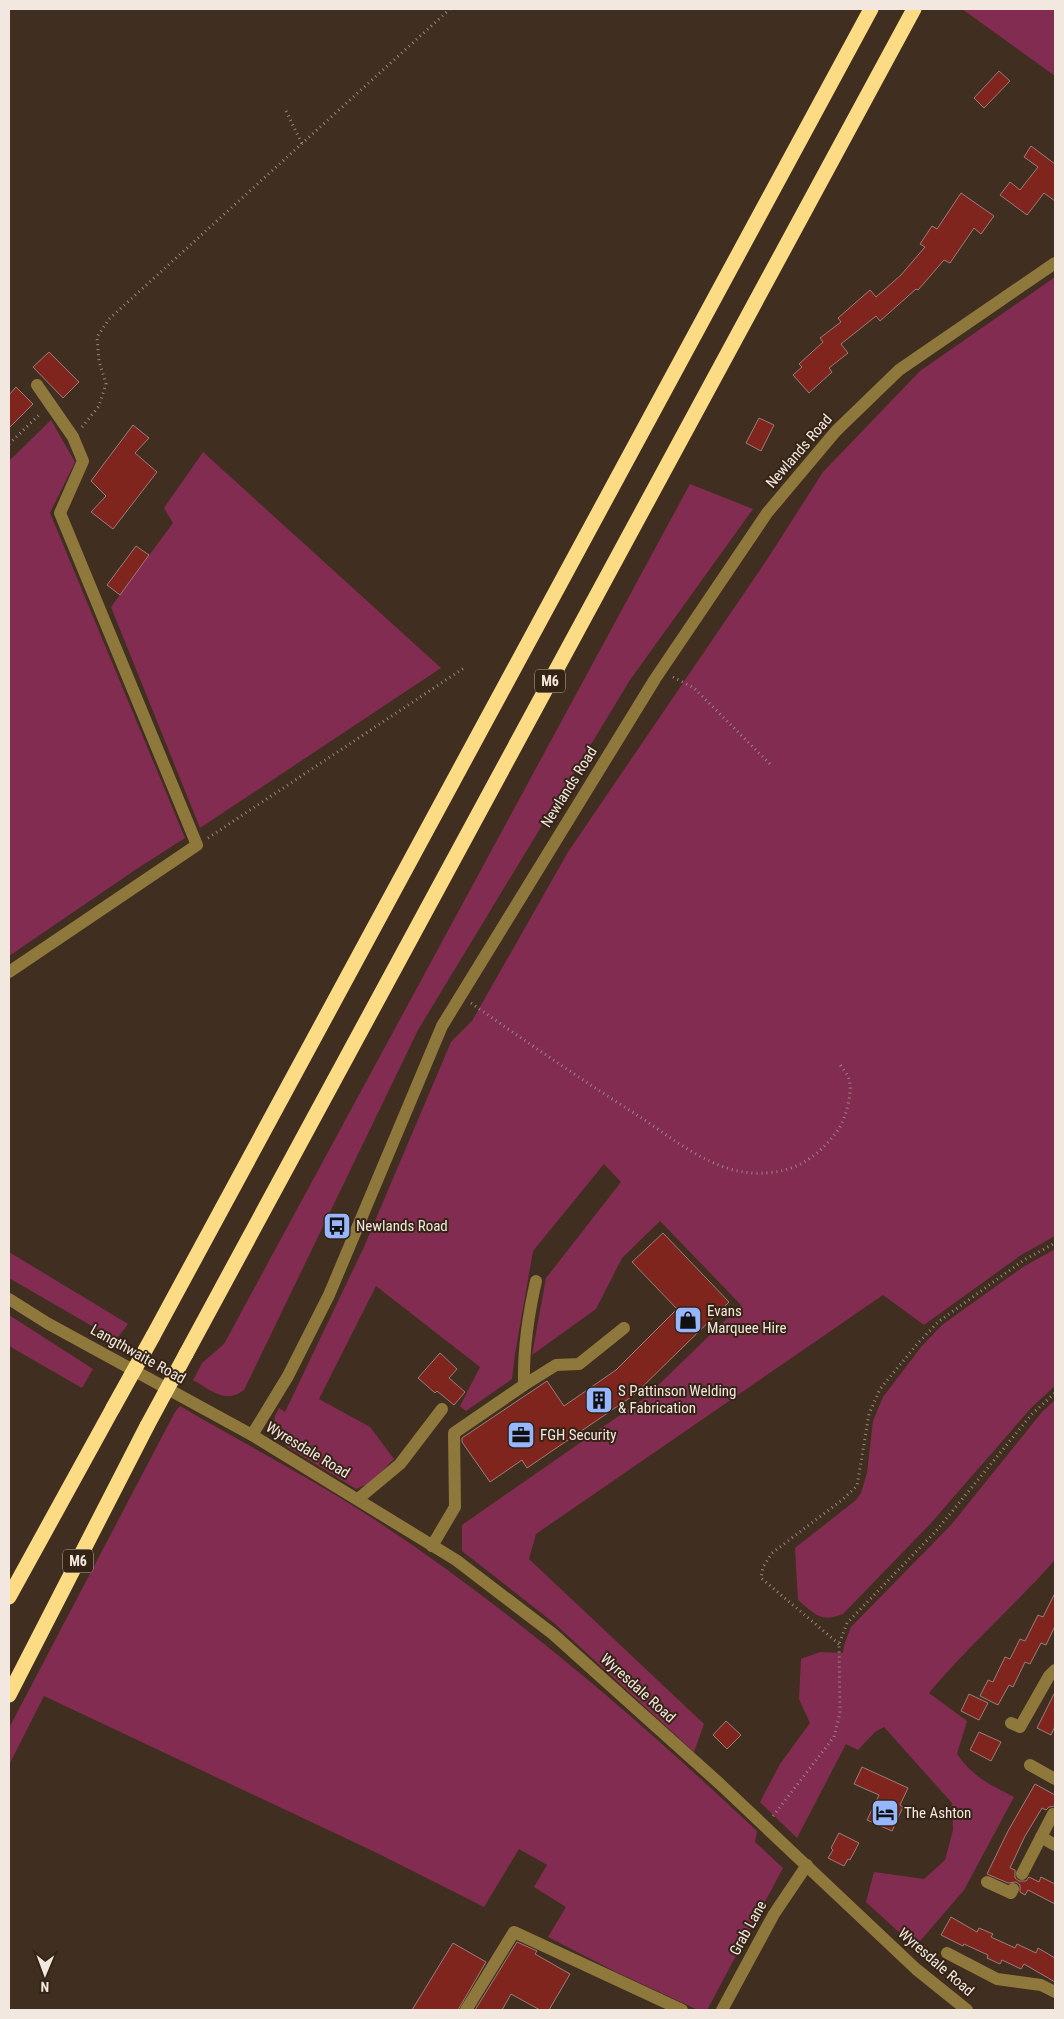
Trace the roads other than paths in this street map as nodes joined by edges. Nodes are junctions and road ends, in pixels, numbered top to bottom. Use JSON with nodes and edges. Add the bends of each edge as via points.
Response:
{"nodes":[{"id":1,"x":871,"y":9,"type":"edge"},
{"id":2,"x":914,"y":9,"type":"edge"},
{"id":3,"x":1055,"y":263,"type":"edge"},
{"id":4,"x":37,"y":385,"type":"dead end"},
{"id":5,"x":9,"y":972,"type":"edge"},
{"id":6,"x":536,"y":1280,"type":"dead end"},
{"id":7,"x":9,"y":1299,"type":"edge"},
{"id":8,"x":624,"y":1328,"type":"dead end"},
{"id":9,"x":524,"y":1385,"type":"junction"},
{"id":10,"x":442,"y":1409,"type":"dead end"},
{"id":11,"x":252,"y":1435,"type":"junction"},
{"id":12,"x":358,"y":1499,"type":"junction"},
{"id":13,"x":432,"y":1546,"type":"junction"},
{"id":14,"x":9,"y":1597,"type":"edge"},
{"id":15,"x":1053,"y":1675,"type":"edge"},
{"id":16,"x":9,"y":1695,"type":"edge"},
{"id":17,"x":1011,"y":1723,"type":"dead end"},
{"id":18,"x":1030,"y":1765,"type":"dead end"},
{"id":19,"x":1055,"y":1779,"type":"edge"},
{"id":20,"x":1051,"y":1819,"type":"dead end"},
{"id":21,"x":1041,"y":1837,"type":"junction"},
{"id":22,"x":1055,"y":1844,"type":"edge"},
{"id":23,"x":807,"y":1865,"type":"junction"},
{"id":24,"x":1022,"y":1874,"type":"dead end"},
{"id":25,"x":987,"y":1882,"type":"dead end"},
{"id":26,"x":1013,"y":1889,"type":"dead end"},
{"id":27,"x":948,"y":1953,"type":"dead end"},
{"id":28,"x":1055,"y":1992,"type":"edge"},
{"id":29,"x":466,"y":2010,"type":"edge"},
{"id":30,"x":682,"y":2010,"type":"edge"},
{"id":31,"x":722,"y":2010,"type":"edge"},
{"id":32,"x":967,"y":2010,"type":"edge"}],
"edges":[{"from":1,"to":14,"type":"highway","number":"M6","bridge":true},
{"from":2,"to":16,"type":"highway","number":"M6","bridge":true,"via":[[147,1426]]},
{"from":3,"to":11,"type":"street","name":"Newlands Road","via":[[899,370],[836,431],[767,513],[662,671],[442,1026],[330,1295],[288,1376]]},
{"from":4,"to":5,"type":"street","via":[[74,437],[84,461],[60,513],[197,845]]},
{"from":6,"to":9,"type":"street","via":[[527,1322]]},
{"from":7,"to":11,"type":"street","name":"Langthwaite Road"},
{"from":8,"to":9,"type":"street","via":[[579,1364],[556,1365]]},
{"from":9,"to":13,"type":"street","via":[[454,1433],[455,1507]]},
{"from":10,"to":12,"type":"street","via":[[400,1464]]},
{"from":11,"to":12,"type":"street","name":"Wyresdale Road"},
{"from":12,"to":13,"type":"street","name":"Wyresdale Road"},
{"from":13,"to":23,"type":"street","name":"Wyresdale Road","via":[[456,1560],[553,1634]]},
{"from":15,"to":17,"type":"street","via":[[1020,1727]]},
{"from":18,"to":19,"type":"street"},
{"from":20,"to":21,"type":"street"},
{"from":21,"to":22,"type":"street"},
{"from":21,"to":24,"type":"street"},
{"from":23,"to":31,"type":"street","name":"Grab Lane","via":[[774,1914]]},
{"from":23,"to":32,"type":"street","name":"Wyresdale Road","via":[[916,1969]]},
{"from":25,"to":26,"type":"street","via":[[1011,1893]]},
{"from":27,"to":28,"type":"street","via":[[997,1979],[1041,1986]]},
{"from":29,"to":30,"type":"street","via":[[514,1932]]}]}
